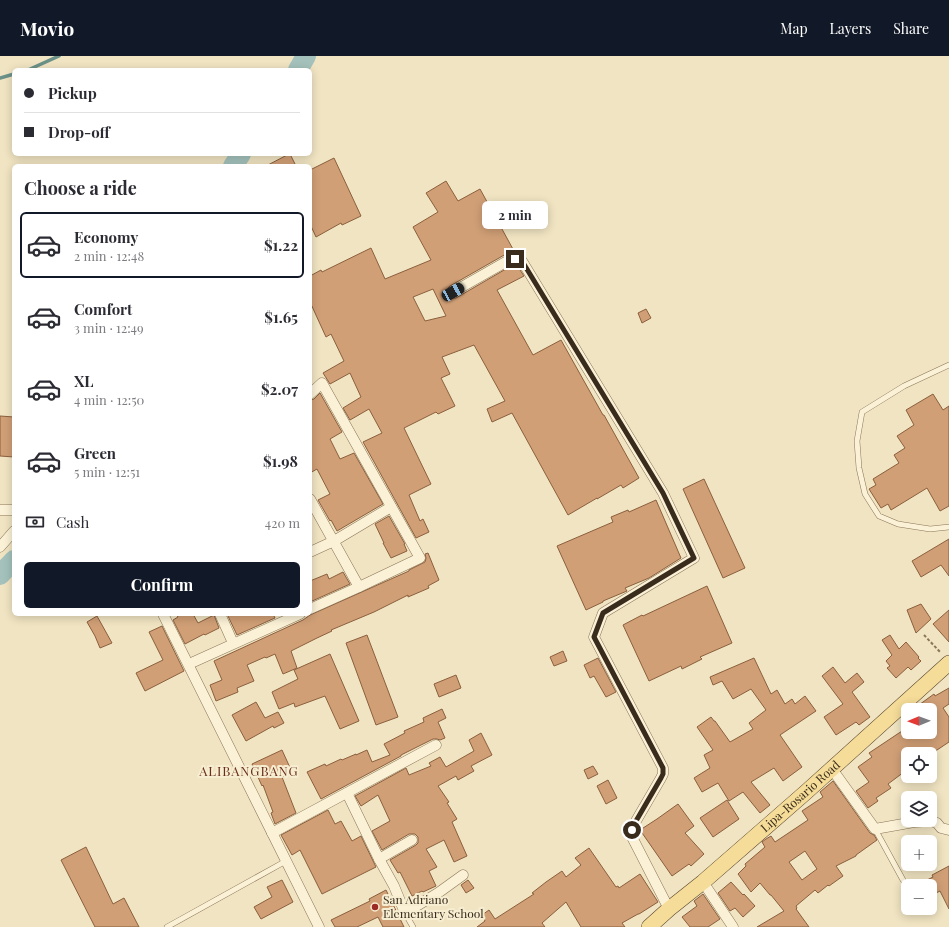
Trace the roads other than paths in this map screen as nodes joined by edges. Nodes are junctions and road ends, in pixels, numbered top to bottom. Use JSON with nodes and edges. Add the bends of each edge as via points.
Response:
{"nodes":[{"id":1,"x":453,"y":292,"type":"dead end"},
{"id":2,"x":949,"y":364,"type":"edge"},
{"id":3,"x":312,"y":392,"type":"edge"},
{"id":4,"x":312,"y":502,"type":"edge"},
{"id":5,"x":392,"y":507,"type":"junction"},
{"id":6,"x":0,"y":510,"type":"edge"},
{"id":7,"x":12,"y":510,"type":"edge"},
{"id":8,"x":949,"y":528,"type":"edge"},
{"id":9,"x":12,"y":533,"type":"edge"},
{"id":10,"x":334,"y":541,"type":"junction"},
{"id":11,"x":0,"y":547,"type":"edge"},
{"id":12,"x":312,"y":551,"type":"edge"},
{"id":13,"x":359,"y":588,"type":"junction"},
{"id":14,"x":312,"y":608,"type":"edge"},
{"id":15,"x":164,"y":616,"type":"edge"},
{"id":16,"x":221,"y":616,"type":"edge"},
{"id":17,"x":296,"y":616,"type":"edge"},
{"id":18,"x":233,"y":644,"type":"junction"},
{"id":19,"x":947,"y":659,"type":"edge"},
{"id":20,"x":189,"y":664,"type":"junction"},
{"id":21,"x":436,"y":745,"type":"dead end"},
{"id":22,"x":832,"y":769,"type":"junction"},
{"id":23,"x":347,"y":793,"type":"junction"},
{"id":24,"x":875,"y":829,"type":"junction"},
{"id":25,"x":949,"y":830,"type":"edge"},
{"id":26,"x":272,"y":833,"type":"junction"},
{"id":27,"x":412,"y":840,"type":"dead end"},
{"id":28,"x":379,"y":859,"type":"junction"},
{"id":29,"x":286,"y":860,"type":"junction"},
{"id":30,"x":463,"y":875,"type":"dead end"},
{"id":31,"x":902,"y":879,"type":"edge"},
{"id":32,"x":702,"y":882,"type":"junction"},
{"id":33,"x":669,"y":909,"type":"junction"},
{"id":34,"x":405,"y":913,"type":"junction"},
{"id":35,"x":167,"y":927,"type":"edge"},
{"id":36,"x":319,"y":927,"type":"edge"},
{"id":37,"x":413,"y":927,"type":"edge"},
{"id":38,"x":649,"y":927,"type":"edge"},
{"id":39,"x":733,"y":927,"type":"edge"}],
"edges":[{"from":1,"to":33,"type":"street","via":[[509,260],[522,261],[663,493],[694,558],[603,613],[594,637],[663,768],[661,778],[636,821],[632,837]]},
{"from":2,"to":8,"type":"lane","via":[[904,386],[862,412],[857,441],[859,468],[865,494],[879,516],[898,524],[930,529]]},
{"from":3,"to":5,"type":"street","via":[[322,383]]},
{"from":4,"to":10,"type":"street"},
{"from":5,"to":10,"type":"street"},
{"from":5,"to":13,"type":"street","via":[[420,558]]},
{"from":6,"to":7,"type":"street"},
{"from":9,"to":11,"type":"street"},
{"from":10,"to":12,"type":"street"},
{"from":10,"to":13,"type":"street"},
{"from":13,"to":14,"type":"street"},
{"from":15,"to":20,"type":"street"},
{"from":16,"to":18,"type":"street"},
{"from":17,"to":18,"type":"street"},
{"from":18,"to":20,"type":"street"},
{"from":19,"to":22,"type":"main road","name":"Lipa-Rosario Road"},
{"from":20,"to":26,"type":"street"},
{"from":21,"to":23,"type":"street"},
{"from":22,"to":24,"type":"street"},
{"from":22,"to":32,"type":"main road","name":"Lipa-Rosario Road"},
{"from":23,"to":26,"type":"street"},
{"from":23,"to":28,"type":"street"},
{"from":24,"to":25,"type":"street","via":[[931,821]]},
{"from":24,"to":31,"type":"lane"},
{"from":26,"to":29,"type":"street"},
{"from":27,"to":28,"type":"street"},
{"from":28,"to":34,"type":"street"},
{"from":29,"to":35,"type":"lane"},
{"from":29,"to":36,"type":"street"},
{"from":30,"to":34,"type":"street"},
{"from":32,"to":33,"type":"main road","name":"Lipa-Rosario Road"},
{"from":32,"to":39,"type":"street"},
{"from":33,"to":38,"type":"main road","name":"Lipa-Rosario Road"},
{"from":34,"to":37,"type":"lane"}]}
